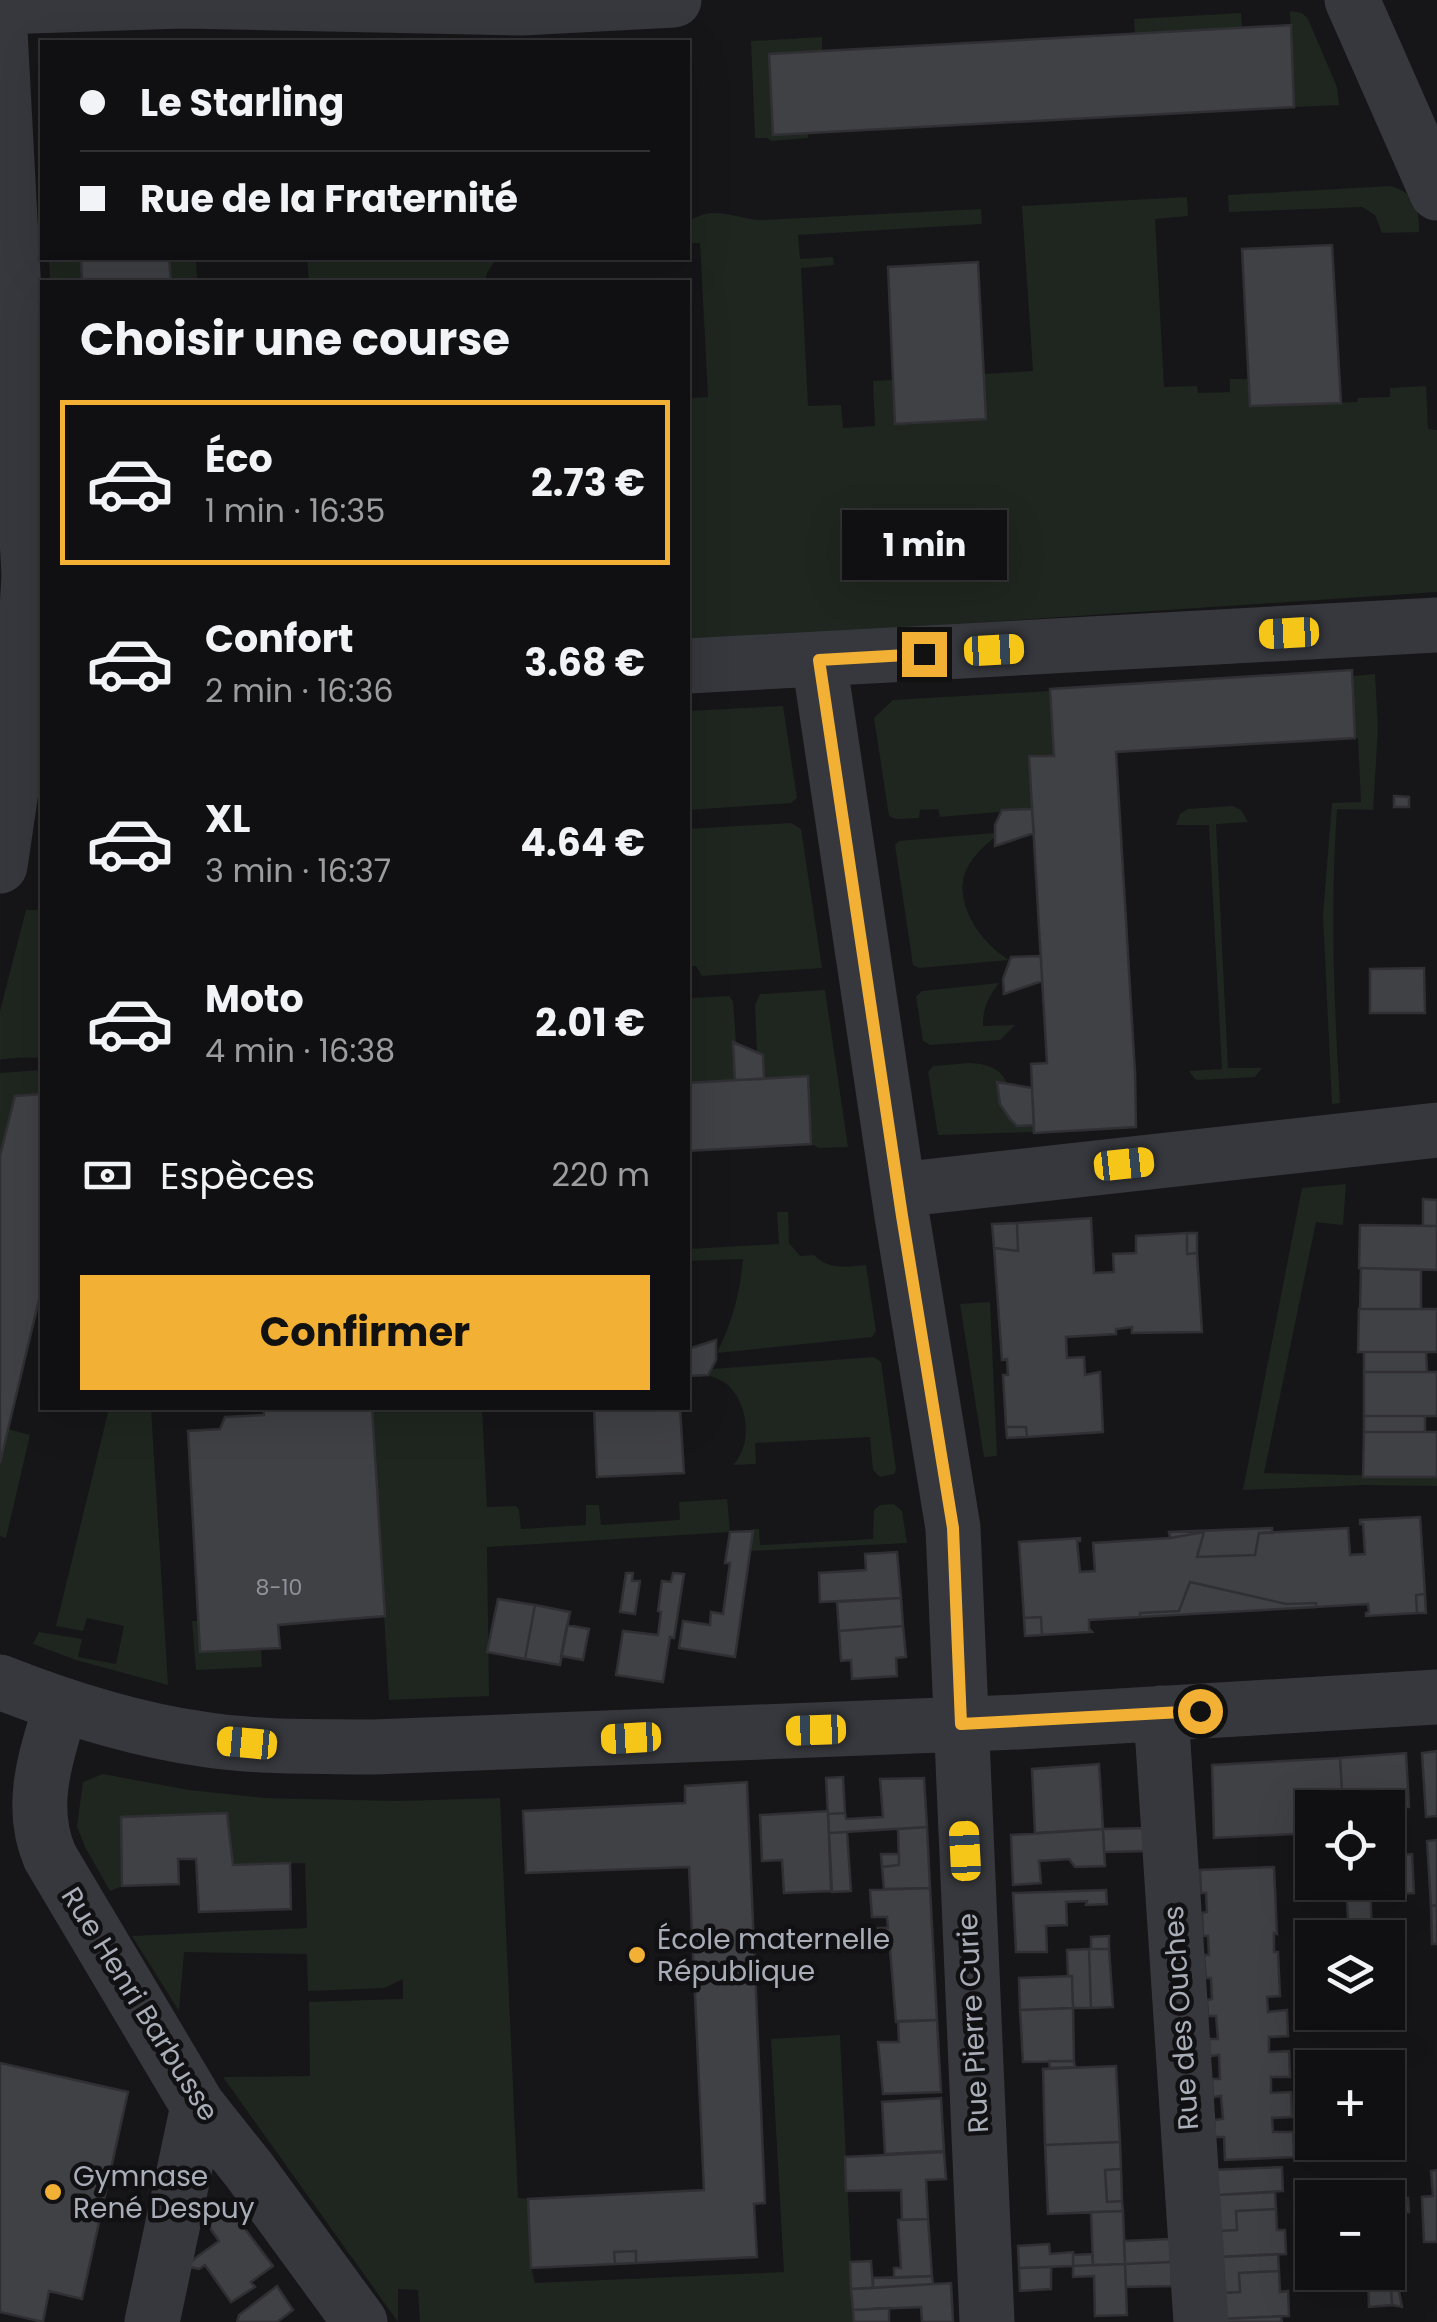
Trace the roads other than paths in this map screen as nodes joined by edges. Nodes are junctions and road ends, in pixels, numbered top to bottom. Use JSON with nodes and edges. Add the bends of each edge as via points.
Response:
{"nodes":[{"id":1,"x":674,"y":0,"type":"edge"},
{"id":2,"x":1352,"y":0,"type":"edge"},
{"id":3,"x":0,"y":7,"type":"edge"},
{"id":4,"x":0,"y":31,"type":"edge"},
{"id":5,"x":1437,"y":193,"type":"edge"},
{"id":6,"x":1437,"y":625,"type":"edge"},
{"id":7,"x":819,"y":660,"type":"junction"},
{"id":8,"x":690,"y":666,"type":"edge"},
{"id":9,"x":32,"y":703,"type":"edge"},
{"id":10,"x":0,"y":866,"type":"edge"},
{"id":11,"x":1437,"y":1130,"type":"edge"},
{"id":12,"x":898,"y":1190,"type":"junction"},
{"id":13,"x":0,"y":1682,"type":"edge"},
{"id":14,"x":1437,"y":1698,"type":"edge"},
{"id":15,"x":61,"y":1706,"type":"junction"},
{"id":16,"x":1161,"y":1714,"type":"junction"},
{"id":17,"x":961,"y":1724,"type":"junction"},
{"id":18,"x":198,"y":2106,"type":"junction"},
{"id":19,"x":152,"y":2322,"type":"edge"},
{"id":20,"x":360,"y":2322,"type":"edge"},
{"id":21,"x":987,"y":2322,"type":"edge"},
{"id":22,"x":1201,"y":2322,"type":"edge"}],
"edges":[{"from":1,"to":3,"type":"street","via":[[522,8],[183,1]]},
{"from":2,"to":5,"type":"street"},
{"from":4,"to":9,"type":"street"},
{"from":6,"to":7,"type":"street"},
{"from":7,"to":8,"type":"street"},
{"from":7,"to":12,"type":"street","name":"Rue Pierre Curie"},
{"from":9,"to":10,"type":"street"},
{"from":11,"to":12,"type":"street"},
{"from":12,"to":17,"type":"street","name":"Rue Pierre Curie","via":[[953,1528]]},
{"from":13,"to":15,"type":"street"},
{"from":14,"to":16,"type":"street"},
{"from":15,"to":17,"type":"street","via":[[203,1740],[299,1746]]},
{"from":15,"to":18,"type":"street","name":"Rue Henri Barbusse","via":[[40,1780],[42,1838]]},
{"from":16,"to":17,"type":"street"},
{"from":16,"to":22,"type":"street","name":"Rue des Ouches"},
{"from":17,"to":21,"type":"street","name":"Rue Pierre Curie"},
{"from":18,"to":19,"type":"street"},
{"from":18,"to":20,"type":"street","name":"Rue Henri Barbusse"}]}
